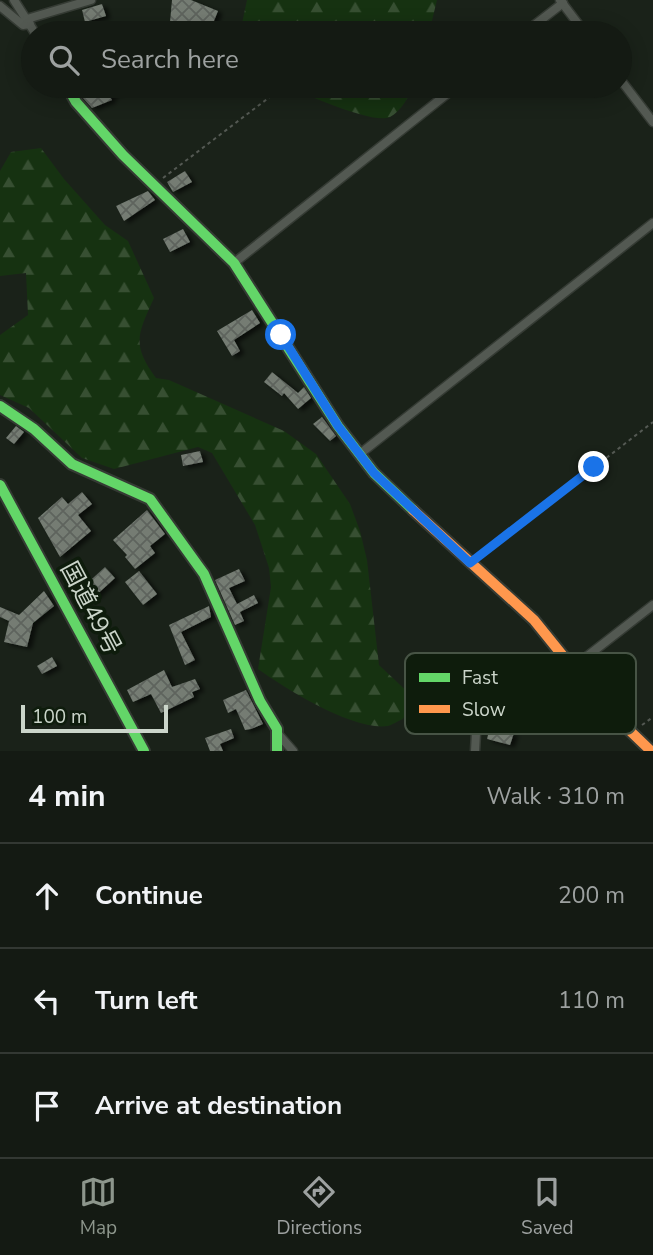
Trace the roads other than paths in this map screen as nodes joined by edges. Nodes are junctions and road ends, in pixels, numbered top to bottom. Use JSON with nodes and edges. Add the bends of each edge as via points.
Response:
{"nodes":[{"id":1,"x":14,"y":0,"type":"edge"},
{"id":2,"x":91,"y":0,"type":"edge"},
{"id":3,"x":561,"y":2,"type":"edge"},
{"id":4,"x":0,"y":6,"type":"edge"},
{"id":5,"x":28,"y":21,"type":"edge"},
{"id":6,"x":32,"y":21,"type":"edge"},
{"id":7,"x":538,"y":21,"type":"edge"},
{"id":8,"x":576,"y":21,"type":"edge"},
{"id":9,"x":21,"y":23,"type":"edge"},
{"id":10,"x":632,"y":95,"type":"edge"},
{"id":11,"x":74,"y":98,"type":"edge"},
{"id":12,"x":442,"y":98,"type":"edge"},
{"id":13,"x":653,"y":122,"type":"edge"},
{"id":14,"x":653,"y":223,"type":"edge"},
{"id":15,"x":234,"y":263,"type":"junction"},
{"id":16,"x":0,"y":406,"type":"edge"},
{"id":17,"x":361,"y":453,"type":"junction"},
{"id":18,"x":0,"y":485,"type":"edge"},
{"id":19,"x":653,"y":605,"type":"edge"},
{"id":20,"x":560,"y":653,"type":"edge"},
{"id":21,"x":591,"y":653,"type":"edge"},
{"id":22,"x":634,"y":734,"type":"edge"},
{"id":23,"x":279,"y":735,"type":"junction"},
{"id":24,"x":144,"y":751,"type":"edge"},
{"id":25,"x":277,"y":751,"type":"edge"},
{"id":26,"x":293,"y":751,"type":"edge"},
{"id":27,"x":651,"y":751,"type":"edge"}],
"edges":[{"from":1,"to":5,"type":"street"},
{"from":2,"to":6,"type":"street"},
{"from":3,"to":7,"type":"street"},
{"from":3,"to":8,"type":"street"},
{"from":4,"to":9,"type":"street"},
{"from":10,"to":13,"type":"street"},
{"from":11,"to":15,"type":"main road","via":[[108,139]]},
{"from":12,"to":15,"type":"street"},
{"from":14,"to":17,"type":"street"},
{"from":15,"to":17,"type":"main road","via":[[338,426]]},
{"from":16,"to":23,"type":"main road","via":[[72,464],[150,499],[204,574]]},
{"from":17,"to":20,"type":"main road","via":[[374,473],[534,620]]},
{"from":18,"to":24,"type":"main road","name":"国道49号"},
{"from":19,"to":21,"type":"street"},
{"from":22,"to":27,"type":"main road"},
{"from":23,"to":25,"type":"main road"},
{"from":23,"to":26,"type":"street"}]}
